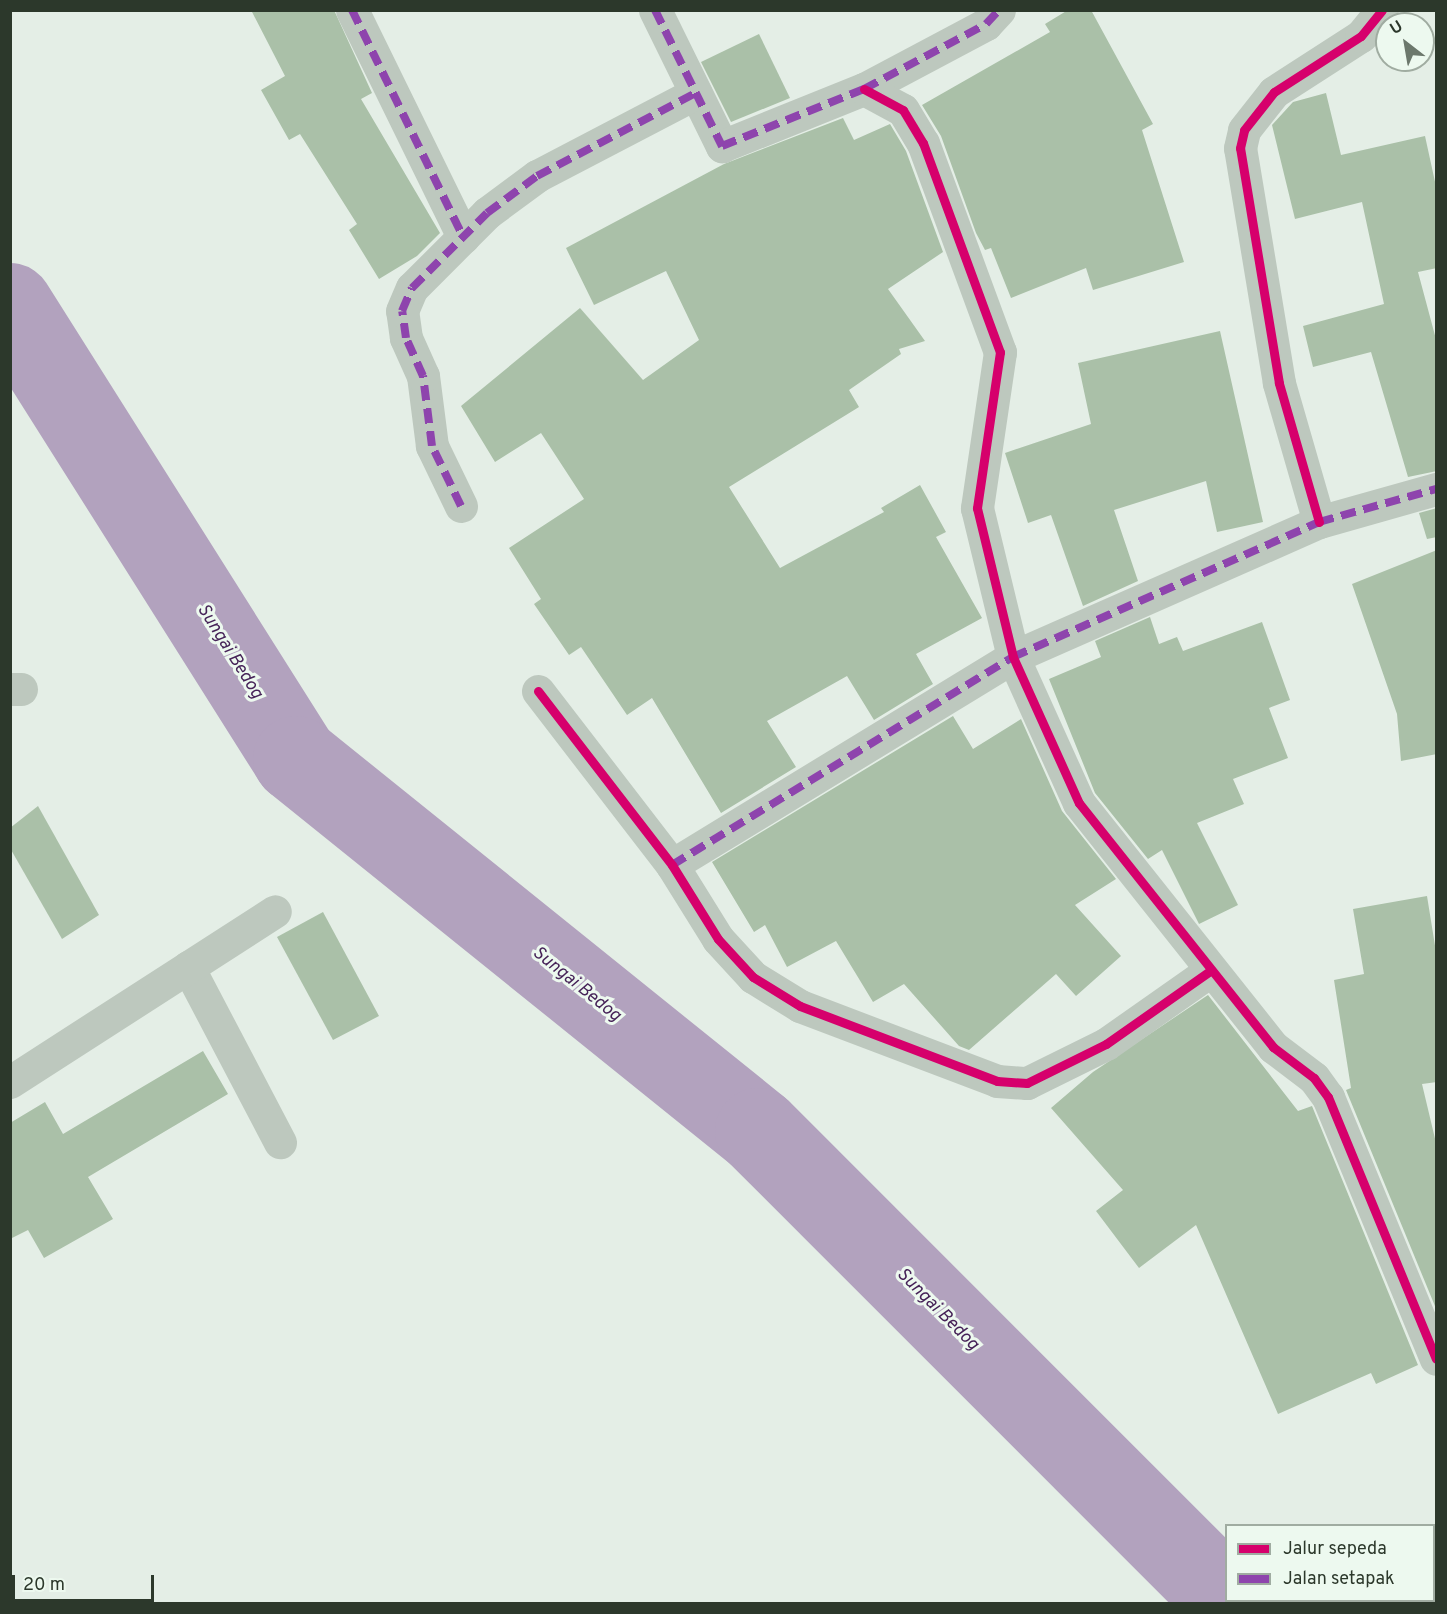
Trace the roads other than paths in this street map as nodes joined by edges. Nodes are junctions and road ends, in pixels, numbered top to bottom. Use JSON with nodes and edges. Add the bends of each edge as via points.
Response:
{"nodes":[{"id":1,"x":352,"y":10,"type":"edge"},
{"id":2,"x":655,"y":10,"type":"edge"},
{"id":3,"x":999,"y":10,"type":"edge"},
{"id":4,"x":1382,"y":10,"type":"edge"},
{"id":5,"x":864,"y":89,"type":"junction"},
{"id":6,"x":696,"y":93,"type":"junction"},
{"id":7,"x":463,"y":237,"type":"junction"},
{"id":8,"x":1437,"y":489,"type":"edge"},
{"id":9,"x":461,"y":506,"type":"dead end"},
{"id":10,"x":1319,"y":522,"type":"junction"},
{"id":11,"x":1013,"y":657,"type":"junction"},
{"id":12,"x":538,"y":691,"type":"dead end"},
{"id":13,"x":672,"y":865,"type":"junction"},
{"id":14,"x":275,"y":911,"type":"dead end"},
{"id":15,"x":188,"y":967,"type":"junction"},
{"id":16,"x":1210,"y":971,"type":"junction"},
{"id":17,"x":10,"y":1082,"type":"edge"},
{"id":18,"x":280,"y":1142,"type":"dead end"},
{"id":19,"x":1437,"y":1359,"type":"edge"}],
"edges":[{"from":1,"to":7,"type":"street"},
{"from":2,"to":6,"type":"street"},
{"from":3,"to":5,"type":"street","via":[[986,24]]},
{"from":4,"to":10,"type":"street","via":[[1361,36],[1274,92],[1244,130],[1240,148],[1279,383]]},
{"from":5,"to":6,"type":"street","via":[[722,146]]},
{"from":5,"to":11,"type":"street","via":[[903,110],[923,143],[1000,351],[977,508]]},
{"from":6,"to":7,"type":"street","via":[[537,176]]},
{"from":7,"to":9,"type":"street","via":[[412,288],[402,311],[423,376],[432,446]]},
{"from":8,"to":10,"type":"street"},
{"from":10,"to":11,"type":"street"},
{"from":11,"to":13,"type":"street"},
{"from":11,"to":16,"type":"street","via":[[1079,803]]},
{"from":12,"to":13,"type":"street"},
{"from":13,"to":16,"type":"street","via":[[718,939],[753,977],[800,1006],[997,1081],[1027,1083],[1068,1064]]},
{"from":14,"to":15,"type":"street"},
{"from":15,"to":17,"type":"street"},
{"from":15,"to":18,"type":"street"},
{"from":16,"to":19,"type":"street","via":[[1273,1047],[1314,1078],[1328,1097]]}]}
